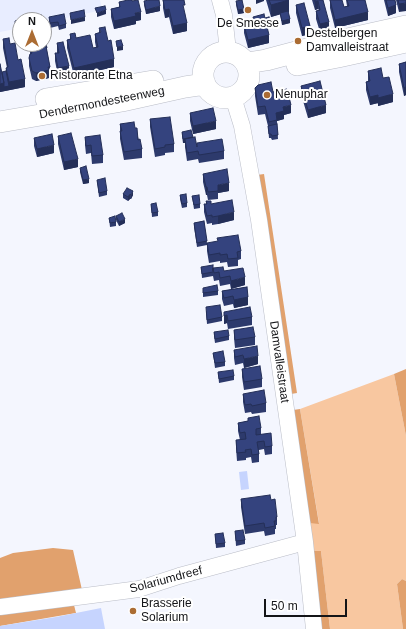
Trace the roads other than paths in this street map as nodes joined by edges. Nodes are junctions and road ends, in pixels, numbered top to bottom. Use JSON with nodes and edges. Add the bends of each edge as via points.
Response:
{"nodes":[{"id":1,"x":220,"y":0,"type":"edge"},
{"id":2,"x":406,"y":26,"type":"edge"},
{"id":3,"x":406,"y":42,"type":"edge"},
{"id":4,"x":228,"y":51,"type":"junction"},
{"id":5,"x":248,"y":70,"type":"junction"},
{"id":6,"x":204,"y":78,"type":"junction"},
{"id":7,"x":233,"y":97,"type":"junction"},
{"id":8,"x":0,"y":108,"type":"edge"},
{"id":9,"x":0,"y":122,"type":"edge"},
{"id":10,"x":305,"y":542,"type":"junction"},
{"id":11,"x":0,"y":607,"type":"edge"},
{"id":12,"x":314,"y":629,"type":"edge"}],
"edges":[{"from":1,"to":4,"type":"street"},
{"from":2,"to":5,"type":"main road","via":[[266,60]]},
{"from":3,"to":5,"type":"main road","via":[[332,59],[268,70]]},
{"from":4,"to":5,"type":"main road","via":[[238,54]]},
{"from":4,"to":6,"type":"main road","via":[[216,53],[208,60]]},
{"from":5,"to":7,"type":"main road","via":[[248,85]]},
{"from":6,"to":7,"type":"main road","via":[[212,93],[218,97]]},
{"from":6,"to":8,"type":"main road","name":"Dendermondesteenweg","via":[[120,86]]},
{"from":6,"to":9,"type":"main road","name":"Dendermondesteenweg","via":[[185,87],[122,101]]},
{"from":7,"to":10,"type":"street","name":"Damvalleistraat","via":[[242,126],[259,219]]},
{"from":10,"to":11,"type":"street","name":"Solariumdreef","via":[[139,589]]},
{"from":10,"to":12,"type":"street","name":"Damvalleistraat"}]}
